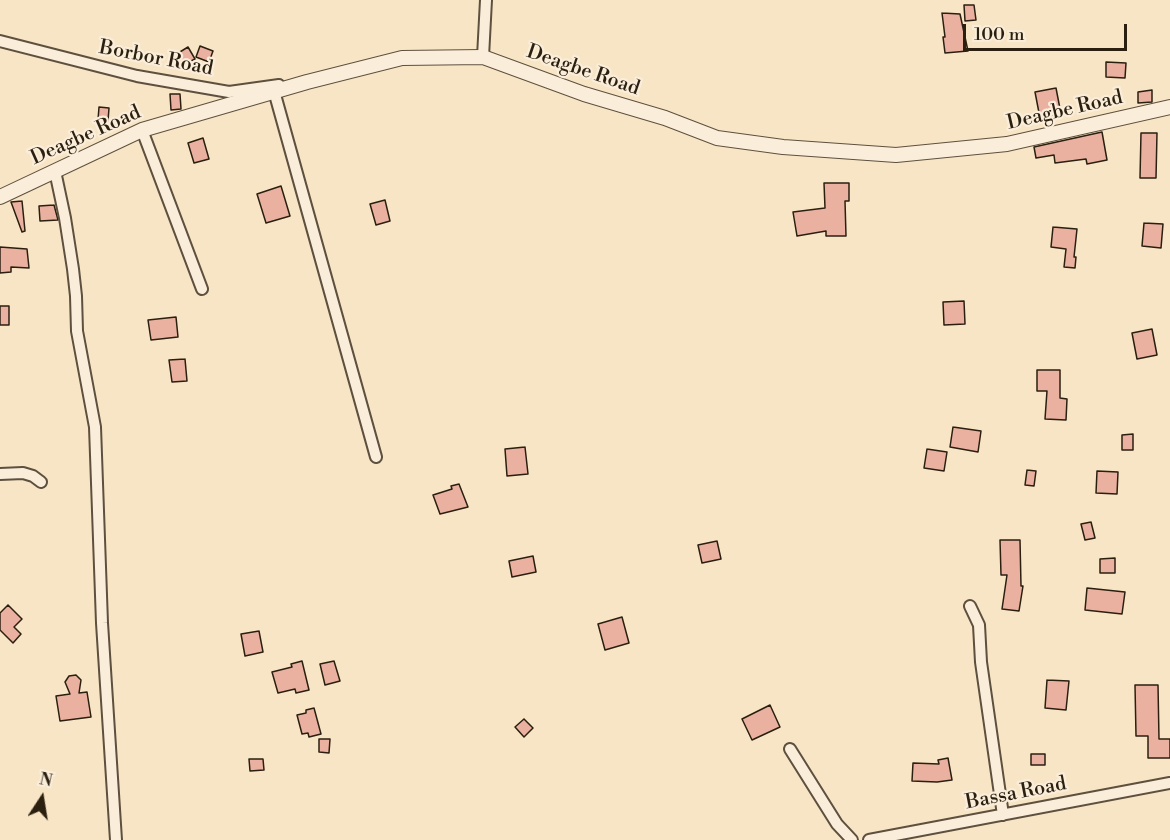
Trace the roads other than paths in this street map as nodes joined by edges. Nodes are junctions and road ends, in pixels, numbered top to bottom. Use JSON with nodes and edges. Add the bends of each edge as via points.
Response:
{"nodes":[{"id":1,"x":486,"y":0,"type":"edge"},
{"id":2,"x":0,"y":41,"type":"edge"},
{"id":3,"x":483,"y":57,"type":"junction"},
{"id":4,"x":307,"y":82,"type":"junction"},
{"id":5,"x":274,"y":91,"type":"junction"},
{"id":6,"x":1170,"y":107,"type":"edge"},
{"id":7,"x":142,"y":130,"type":"junction"},
{"id":8,"x":55,"y":171,"type":"junction"},
{"id":9,"x":0,"y":197,"type":"edge"},
{"id":10,"x":202,"y":289,"type":"dead end"},
{"id":11,"x":376,"y":457,"type":"dead end"},
{"id":12,"x":0,"y":474,"type":"edge"},
{"id":13,"x":41,"y":482,"type":"dead end"},
{"id":14,"x":970,"y":606,"type":"dead end"},
{"id":15,"x":790,"y":749,"type":"dead end"},
{"id":16,"x":1170,"y":783,"type":"edge"},
{"id":17,"x":1003,"y":815,"type":"junction"},
{"id":18,"x":116,"y":840,"type":"edge"},
{"id":19,"x":852,"y":840,"type":"edge"},
{"id":20,"x":869,"y":840,"type":"edge"}],
"edges":[{"from":1,"to":3,"type":"street"},
{"from":2,"to":4,"type":"street","name":"Borbor Road","via":[[137,76],[230,92]]},
{"from":3,"to":4,"type":"street","name":"Deagbe Road","via":[[402,58]]},
{"from":3,"to":6,"type":"street","name":"Deagbe Road","via":[[717,138],[783,147],[896,155],[996,146]]},
{"from":4,"to":5,"type":"street","name":"Deagbe Road"},
{"from":5,"to":7,"type":"street","name":"Deagbe Road"},
{"from":5,"to":11,"type":"street"},
{"from":7,"to":8,"type":"street","name":"Deagbe Road"},
{"from":7,"to":10,"type":"street"},
{"from":8,"to":9,"type":"street","name":"Deagbe Road"},
{"from":8,"to":18,"type":"street","via":[[95,427]]},
{"from":12,"to":13,"type":"street","via":[[23,473]]},
{"from":14,"to":17,"type":"street","via":[[979,625]]},
{"from":15,"to":19,"type":"street","via":[[837,824]]},
{"from":16,"to":17,"type":"street","name":"Bassa Road"},
{"from":17,"to":20,"type":"street","name":"Bassa Road"}]}
